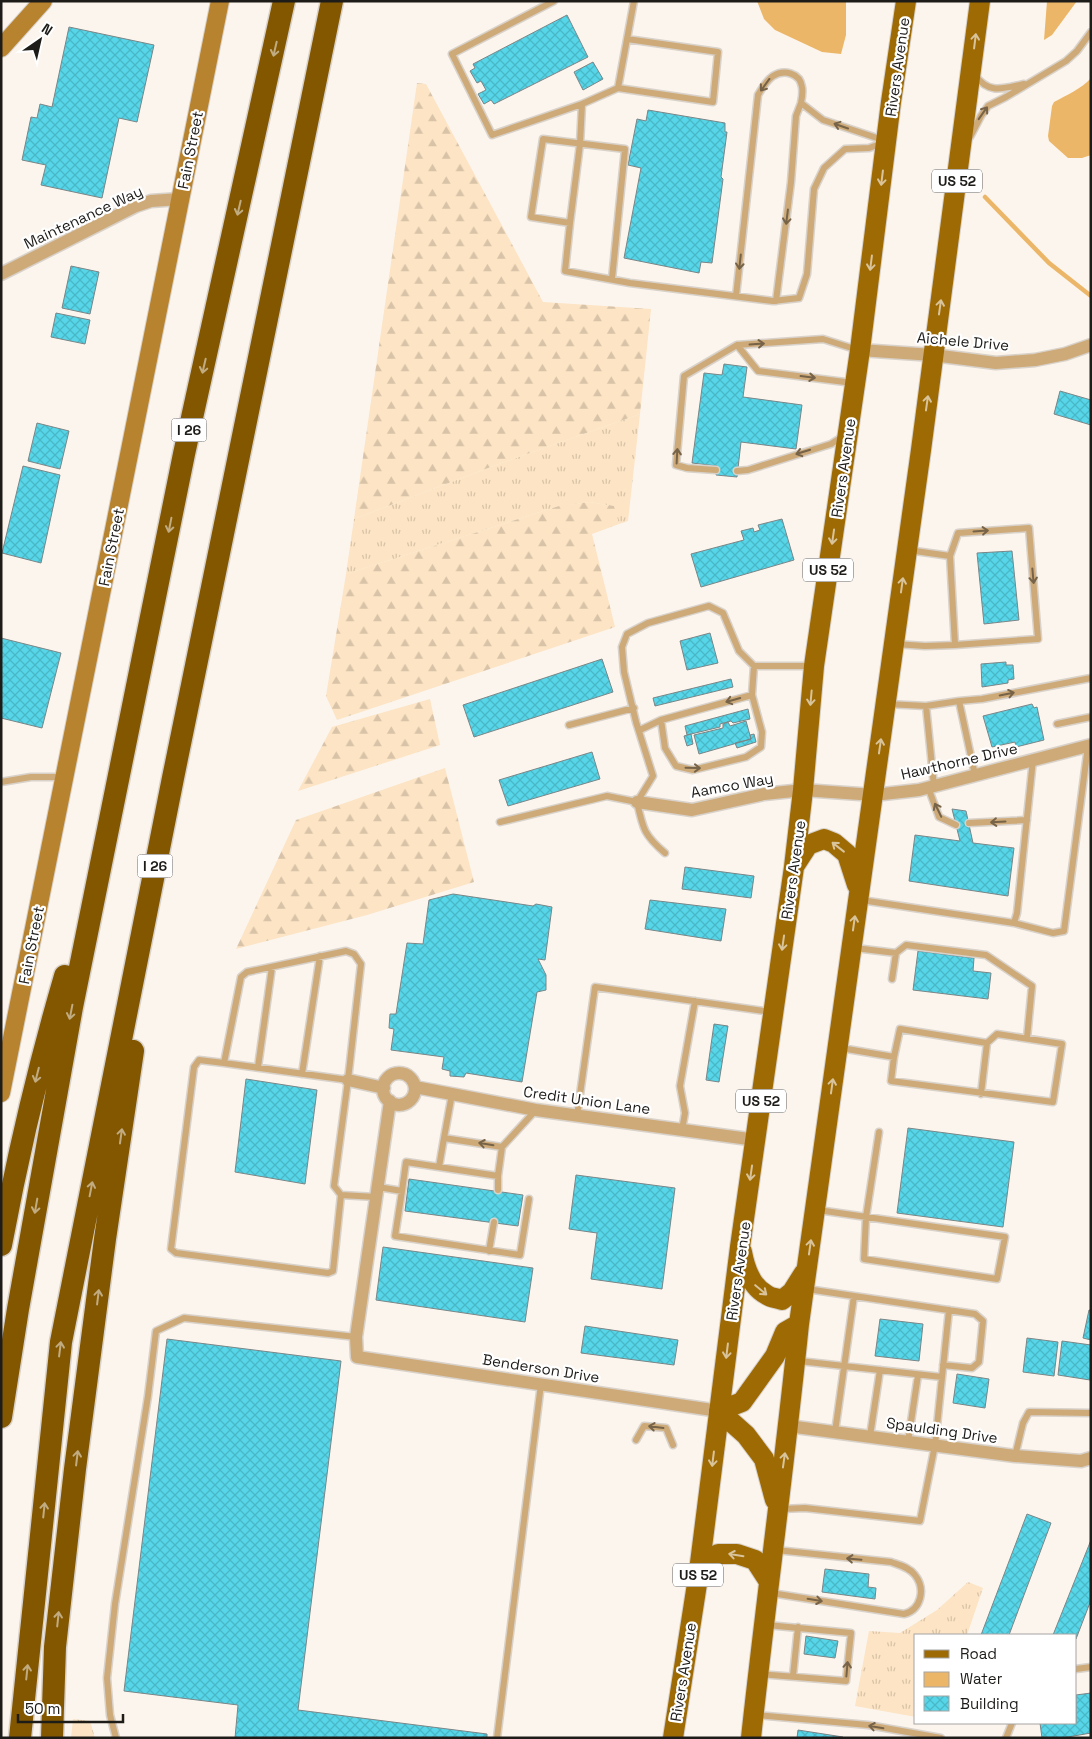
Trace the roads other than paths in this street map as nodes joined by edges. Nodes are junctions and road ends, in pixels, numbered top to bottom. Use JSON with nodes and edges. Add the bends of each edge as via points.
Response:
{"nodes":[{"id":1,"x":43,"y":1,"type":"edge"},
{"id":2,"x":220,"y":1,"type":"edge"},
{"id":3,"x":284,"y":1,"type":"edge"},
{"id":4,"x":332,"y":1,"type":"edge"},
{"id":5,"x":554,"y":1,"type":"edge"},
{"id":6,"x":634,"y":1,"type":"edge"},
{"id":7,"x":906,"y":1,"type":"edge"},
{"id":8,"x":980,"y":1,"type":"edge"},
{"id":9,"x":1091,"y":32,"type":"edge"},
{"id":10,"x":628,"y":39,"type":"junction"},
{"id":11,"x":1,"y":48,"type":"edge"},
{"id":12,"x":971,"y":69,"type":"junction"},
{"id":13,"x":1028,"y":83,"type":"junction"},
{"id":14,"x":618,"y":88,"type":"junction"},
{"id":15,"x":801,"y":103,"type":"junction"},
{"id":16,"x":582,"y":104,"type":"junction"},
{"id":17,"x":887,"y":142,"type":"junction"},
{"id":18,"x":580,"y":144,"type":"junction"},
{"id":19,"x":960,"y":156,"type":"junction"},
{"id":20,"x":180,"y":199,"type":"junction"},
{"id":21,"x":570,"y":223,"type":"junction"},
{"id":22,"x":1,"y":274,"type":"edge"},
{"id":23,"x":612,"y":280,"type":"junction"},
{"id":24,"x":736,"y":296,"type":"junction"},
{"id":25,"x":776,"y":301,"type":"junction"},
{"id":26,"x":737,"y":345,"type":"junction"},
{"id":27,"x":1091,"y":345,"type":"edge"},
{"id":28,"x":860,"y":350,"type":"junction"},
{"id":29,"x":934,"y":355,"type":"junction"},
{"id":30,"x":855,"y":383,"type":"junction"},
{"id":31,"x":848,"y":434,"type":"junction"},
{"id":32,"x":716,"y":470,"type":"dead end"},
{"id":33,"x":737,"y":471,"type":"dead end"},
{"id":34,"x":907,"y":550,"type":"junction"},
{"id":35,"x":950,"y":556,"type":"junction"},
{"id":36,"x":894,"y":644,"type":"junction"},
{"id":37,"x":955,"y":645,"type":"junction"},
{"id":38,"x":754,"y":666,"type":"junction"},
{"id":39,"x":814,"y":666,"type":"junction"},
{"id":40,"x":1091,"y":678,"type":"edge"},
{"id":41,"x":752,"y":695,"type":"junction"},
{"id":42,"x":959,"y":701,"type":"junction"},
{"id":43,"x":886,"y":704,"type":"junction"},
{"id":44,"x":926,"y":706,"type":"junction"},
{"id":45,"x":634,"y":708,"type":"junction"},
{"id":46,"x":1091,"y":717,"type":"edge"},
{"id":47,"x":661,"y":720,"type":"junction"},
{"id":48,"x":1057,"y":724,"type":"dead end"},
{"id":49,"x":569,"y":725,"type":"dead end"},
{"id":50,"x":640,"y":730,"type":"junction"},
{"id":51,"x":1089,"y":745,"type":"edge"},
{"id":52,"x":1033,"y":760,"type":"junction"},
{"id":53,"x":974,"y":775,"type":"junction"},
{"id":54,"x":65,"y":777,"type":"junction"},
{"id":55,"x":1,"y":782,"type":"edge"},
{"id":56,"x":931,"y":787,"type":"junction"},
{"id":57,"x":803,"y":790,"type":"junction"},
{"id":58,"x":874,"y":795,"type":"junction"},
{"id":59,"x":637,"y":802,"type":"junction"},
{"id":60,"x":1027,"y":820,"type":"junction"},
{"id":61,"x":500,"y":822,"type":"dead end"},
{"id":62,"x":970,"y":823,"type":"dead end"},
{"id":63,"x":956,"y":826,"type":"dead end"},
{"id":64,"x":665,"y":853,"type":"dead end"},
{"id":65,"x":158,"y":854,"type":"junction"},
{"id":66,"x":101,"y":861,"type":"junction"},
{"id":67,"x":794,"y":867,"type":"junction"},
{"id":68,"x":858,"y":894,"type":"junction"},
{"id":69,"x":1014,"y":923,"type":"junction"},
{"id":70,"x":850,"y":948,"type":"junction"},
{"id":71,"x":896,"y":953,"type":"junction"},
{"id":72,"x":320,"y":956,"type":"junction"},
{"id":73,"x":272,"y":967,"type":"junction"},
{"id":74,"x":892,"y":980,"type":"dead end"},
{"id":75,"x":695,"y":1001,"type":"junction"},
{"id":76,"x":773,"y":1012,"type":"junction"},
{"id":77,"x":1027,"y":1038,"type":"junction"},
{"id":78,"x":987,"y":1043,"type":"junction"},
{"id":79,"x":837,"y":1047,"type":"junction"},
{"id":80,"x":894,"y":1057,"type":"junction"},
{"id":81,"x":224,"y":1062,"type":"junction"},
{"id":82,"x":258,"y":1067,"type":"junction"},
{"id":83,"x":302,"y":1074,"type":"junction"},
{"id":84,"x":348,"y":1080,"type":"junction"},
{"id":85,"x":415,"y":1087,"type":"junction"},
{"id":86,"x":384,"y":1088,"type":"junction"},
{"id":87,"x":1,"y":1093,"type":"edge"},
{"id":88,"x":452,"y":1094,"type":"junction"},
{"id":89,"x":981,"y":1094,"type":"junction"},
{"id":90,"x":390,"y":1102,"type":"junction"},
{"id":91,"x":536,"y":1110,"type":"junction"},
{"id":92,"x":577,"y":1116,"type":"junction"},
{"id":93,"x":682,"y":1130,"type":"junction"},
{"id":94,"x":879,"y":1132,"type":"dead end"},
{"id":95,"x":444,"y":1138,"type":"junction"},
{"id":96,"x":756,"y":1140,"type":"junction"},
{"id":97,"x":502,"y":1147,"type":"junction"},
{"id":98,"x":439,"y":1167,"type":"junction"},
{"id":99,"x":498,"y":1176,"type":"junction"},
{"id":100,"x":498,"y":1190,"type":"dead end"},
{"id":101,"x":402,"y":1191,"type":"junction"},
{"id":102,"x":376,"y":1192,"type":"junction"},
{"id":103,"x":341,"y":1195,"type":"junction"},
{"id":104,"x":529,"y":1199,"type":"dead end"},
{"id":105,"x":815,"y":1210,"type":"junction"},
{"id":106,"x":866,"y":1217,"type":"junction"},
{"id":107,"x":494,"y":1222,"type":"dead end"},
{"id":108,"x":1,"y":1245,"type":"edge"},
{"id":109,"x":740,"y":1247,"type":"junction"},
{"id":110,"x":489,"y":1251,"type":"junction"},
{"id":111,"x":805,"y":1279,"type":"junction"},
{"id":112,"x":854,"y":1296,"type":"junction"},
{"id":113,"x":949,"y":1310,"type":"junction"},
{"id":114,"x":799,"y":1324,"type":"junction"},
{"id":115,"x":356,"y":1338,"type":"junction"},
{"id":116,"x":795,"y":1360,"type":"junction"},
{"id":117,"x":943,"y":1365,"type":"junction"},
{"id":118,"x":844,"y":1366,"type":"junction"},
{"id":119,"x":880,"y":1370,"type":"junction"},
{"id":120,"x":918,"y":1374,"type":"junction"},
{"id":121,"x":942,"y":1377,"type":"junction"},
{"id":122,"x":541,"y":1384,"type":"junction"},
{"id":123,"x":719,"y":1411,"type":"junction"},
{"id":124,"x":1091,"y":1412,"type":"edge"},
{"id":125,"x":1,"y":1417,"type":"edge"},
{"id":126,"x":788,"y":1426,"type":"junction"},
{"id":127,"x":835,"y":1432,"type":"junction"},
{"id":128,"x":870,"y":1436,"type":"junction"},
{"id":129,"x":636,"y":1440,"type":"dead end"},
{"id":130,"x":908,"y":1442,"type":"junction"},
{"id":131,"x":673,"y":1444,"type":"dead end"},
{"id":132,"x":934,"y":1445,"type":"junction"},
{"id":133,"x":1015,"y":1456,"type":"junction"},
{"id":134,"x":1091,"y":1458,"type":"edge"},
{"id":135,"x":777,"y":1509,"type":"junction"},
{"id":136,"x":772,"y":1549,"type":"junction"},
{"id":137,"x":699,"y":1571,"type":"junction"},
{"id":138,"x":768,"y":1586,"type":"junction"},
{"id":139,"x":763,"y":1624,"type":"junction"},
{"id":140,"x":798,"y":1627,"type":"junction"},
{"id":141,"x":55,"y":1647,"type":"junction"},
{"id":142,"x":1091,"y":1667,"type":"edge"},
{"id":143,"x":1077,"y":1669,"type":"edge"},
{"id":144,"x":758,"y":1674,"type":"junction"},
{"id":145,"x":793,"y":1676,"type":"junction"},
{"id":146,"x":754,"y":1715,"type":"junction"},
{"id":147,"x":1012,"y":1724,"type":"edge"},
{"id":148,"x":20,"y":1738,"type":"edge"},
{"id":149,"x":45,"y":1738,"type":"edge"},
{"id":150,"x":52,"y":1738,"type":"edge"},
{"id":151,"x":116,"y":1738,"type":"edge"},
{"id":152,"x":497,"y":1738,"type":"edge"},
{"id":153,"x":673,"y":1738,"type":"edge"},
{"id":154,"x":751,"y":1738,"type":"edge"},
{"id":155,"x":942,"y":1738,"type":"edge"},
{"id":156,"x":1006,"y":1738,"type":"edge"}],
"edges":[{"from":1,"to":11,"type":"street"},
{"from":2,"to":20,"type":"street","name":"Fain Street"},
{"from":3,"to":66,"type":"highway","number":"I 26","one_way":true,"via":[[184,454]]},
{"from":4,"to":65,"type":"highway","number":"I 26"},
{"from":5,"to":16,"type":"lane","via":[[452,54],[492,135]]},
{"from":6,"to":10,"type":"lane"},
{"from":7,"to":17,"type":"main road","name":"Rivers Avenue","number":"US 52"},
{"from":12,"to":8,"type":"main road","number":"US 52","one_way":true},
{"from":9,"to":13,"type":"lane","via":[[1066,61]]},
{"from":10,"to":14,"type":"lane"},
{"from":10,"to":14,"type":"lane","via":[[718,52],[714,102]]},
{"from":12,"to":13,"type":"lane","via":[[990,88]]},
{"from":12,"to":19,"type":"main road","number":"US 52"},
{"from":19,"to":13,"type":"lane","one_way":true,"via":[[988,106]]},
{"from":14,"to":16,"type":"lane"},
{"from":17,"to":15,"type":"lane","one_way":true,"via":[[823,120]]},
{"from":15,"to":24,"type":"lane","one_way":true,"via":[[800,79],[791,73],[772,76],[758,95]]},
{"from":15,"to":25,"type":"lane","one_way":true,"via":[[796,116]]},
{"from":16,"to":18,"type":"lane"},
{"from":17,"to":25,"type":"lane","via":[[869,148],[845,149],[824,168],[814,189],[807,274],[799,298]]},
{"from":17,"to":28,"type":"main road","name":"Rivers Avenue","number":"US 52","one_way":true},
{"from":18,"to":21,"type":"lane"},
{"from":18,"to":21,"type":"lane","via":[[542,139],[531,217]]},
{"from":18,"to":23,"type":"lane","via":[[625,149]]},
{"from":29,"to":19,"type":"main road","number":"US 52","one_way":true},
{"from":20,"to":22,"type":"street","name":"Maintenance Way","via":[[151,201],[136,206]]},
{"from":20,"to":54,"type":"street","name":"Fain Street"},
{"from":21,"to":23,"type":"lane","via":[[565,271]]},
{"from":23,"to":24,"type":"lane"},
{"from":24,"to":25,"type":"lane"},
{"from":26,"to":28,"type":"lane","one_way":true,"via":[[823,339]]},
{"from":26,"to":30,"type":"lane","one_way":true,"via":[[758,371]]},
{"from":32,"to":26,"type":"lane","one_way":true,"via":[[676,465],[684,376]]},
{"from":27,"to":29,"type":"street","name":"Aichele Drive","via":[[1035,360],[996,363]]},
{"from":28,"to":29,"type":"street","name":"Aichele Drive"},
{"from":28,"to":30,"type":"main road","name":"Rivers Avenue","number":"US 52"},
{"from":34,"to":29,"type":"main road","number":"US 52","one_way":true},
{"from":30,"to":31,"type":"main road","name":"Rivers Avenue","number":"US 52"},
{"from":31,"to":33,"type":"lane","one_way":true,"via":[[831,444]]},
{"from":31,"to":39,"type":"main road","name":"Rivers Avenue","number":"US 52","one_way":true},
{"from":34,"to":35,"type":"lane"},
{"from":36,"to":34,"type":"main road","number":"US 52","one_way":true},
{"from":35,"to":37,"type":"lane"},
{"from":35,"to":37,"type":"lane","one_way":true,"via":[[958,533],[1029,528],[1038,639]]},
{"from":36,"to":37,"type":"lane"},
{"from":36,"to":43,"type":"main road","number":"US 52"},
{"from":38,"to":39,"type":"lane"},
{"from":38,"to":41,"type":"lane"},
{"from":38,"to":45,"type":"lane","via":[[739,651],[723,613],[709,606],[648,623],[627,634],[622,647],[624,672]]},
{"from":39,"to":57,"type":"main road","name":"Rivers Avenue","number":"US 52","one_way":true},
{"from":42,"to":40,"type":"lane","one_way":true},
{"from":41,"to":47,"type":"lane","one_way":true},
{"from":47,"to":41,"type":"lane","one_way":true,"via":[[665,748],[676,766],[693,770],[746,758],[761,747],[762,732]]},
{"from":42,"to":44,"type":"lane"},
{"from":42,"to":53,"type":"lane"},
{"from":43,"to":44,"type":"lane"},
{"from":58,"to":43,"type":"main road","number":"US 52","one_way":true},
{"from":44,"to":56,"type":"lane"},
{"from":45,"to":49,"type":"lane"},
{"from":45,"to":50,"type":"lane"},
{"from":46,"to":48,"type":"lane"},
{"from":47,"to":50,"type":"lane"},
{"from":50,"to":59,"type":"lane","via":[[653,776]]},
{"from":51,"to":52,"type":"street","name":"Hawthorne Drive"},
{"from":51,"to":69,"type":"lane","via":[[1064,931],[1053,933]]},
{"from":52,"to":53,"type":"street","name":"Hawthorne Drive"},
{"from":52,"to":60,"type":"lane"},
{"from":53,"to":56,"type":"street","name":"Hawthorne Drive"},
{"from":54,"to":55,"type":"lane","via":[[31,777]]},
{"from":54,"to":87,"type":"street","name":"Fain Street"},
{"from":56,"to":58,"type":"street","name":"Hawthorne Drive"},
{"from":63,"to":56,"type":"lane","one_way":true,"via":[[939,816]]},
{"from":57,"to":58,"type":"street","name":"Hawthorne Drive"},
{"from":57,"to":59,"type":"street","name":"Aamco Way","via":[[764,794],[692,810]]},
{"from":57,"to":67,"type":"main road","name":"Rivers Avenue","number":"US 52"},
{"from":58,"to":68,"type":"main road","number":"US 52"},
{"from":59,"to":61,"type":"lane","via":[[607,796]]},
{"from":59,"to":64,"type":"lane","via":[[642,826],[650,840]]},
{"from":60,"to":62,"type":"lane","one_way":true},
{"from":60,"to":69,"type":"lane"},
{"from":141,"to":65,"type":"highway","one_way":true,"via":[[75,1468],[153,914]]},
{"from":148,"to":65,"type":"highway","number":"I 26","one_way":true,"via":[[61,1342]]},
{"from":66,"to":108,"type":"highway","one_way":true,"via":[[45,1041]]},
{"from":66,"to":125,"type":"highway","number":"I 26","one_way":true,"via":[[43,1165]]},
{"from":68,"to":67,"type":"main road","one_way":true,"via":[[847,854],[834,843],[824,839],[808,845]]},
{"from":67,"to":76,"type":"main road","name":"Rivers Avenue","number":"US 52","one_way":true},
{"from":68,"to":69,"type":"lane"},
{"from":70,"to":68,"type":"main road","number":"US 52","one_way":true},
{"from":70,"to":71,"type":"lane"},
{"from":70,"to":79,"type":"main road","number":"US 52"},
{"from":71,"to":74,"type":"lane"},
{"from":71,"to":77,"type":"lane","via":[[906,945],[986,955],[1032,986]]},
{"from":72,"to":73,"type":"lane"},
{"from":72,"to":83,"type":"lane"},
{"from":72,"to":84,"type":"lane","via":[[346,951],[354,954],[360,964]]},
{"from":73,"to":81,"type":"lane","via":[[247,972],[241,977]]},
{"from":73,"to":82,"type":"lane"},
{"from":75,"to":76,"type":"lane"},
{"from":75,"to":92,"type":"lane","via":[[595,987]]},
{"from":75,"to":93,"type":"lane","via":[[680,1086],[685,1113]]},
{"from":76,"to":96,"type":"main road","name":"Rivers Avenue","number":"US 52"},
{"from":77,"to":78,"type":"lane","via":[[997,1034]]},
{"from":77,"to":89,"type":"lane","via":[[1062,1044],[1054,1102]]},
{"from":78,"to":80,"type":"lane","via":[[900,1029]]},
{"from":78,"to":89,"type":"lane"},
{"from":79,"to":80,"type":"lane"},
{"from":105,"to":79,"type":"main road","number":"US 52","one_way":true},
{"from":80,"to":89,"type":"lane","via":[[891,1081]]},
{"from":81,"to":82,"type":"lane"},
{"from":81,"to":103,"type":"lane","via":[[199,1060],[194,1067],[171,1249],[184,1256],[328,1273],[333,1271]]},
{"from":82,"to":83,"type":"lane"},
{"from":83,"to":84,"type":"lane"},
{"from":84,"to":86,"type":"street"},
{"from":84,"to":103,"type":"lane","via":[[334,1186]]},
{"from":85,"to":86,"type":"street","via":[[411,1078],[402,1073],[392,1075]]},
{"from":85,"to":88,"type":"street","name":"Credit Union Lane"},
{"from":85,"to":90,"type":"street","via":[[410,1101],[400,1105]]},
{"from":86,"to":90,"type":"street"},
{"from":88,"to":91,"type":"street","name":"Credit Union Lane"},
{"from":88,"to":95,"type":"lane"},
{"from":90,"to":102,"type":"street"},
{"from":91,"to":92,"type":"street","name":"Credit Union Lane"},
{"from":91,"to":97,"type":"lane"},
{"from":92,"to":93,"type":"street","name":"Credit Union Lane"},
{"from":93,"to":96,"type":"street","name":"Credit Union Lane"},
{"from":94,"to":106,"type":"lane"},
{"from":97,"to":95,"type":"lane","one_way":true},
{"from":95,"to":98,"type":"lane"},
{"from":96,"to":109,"type":"main road","name":"Rivers Avenue","number":"US 52","one_way":true},
{"from":97,"to":99,"type":"lane"},
{"from":98,"to":99,"type":"lane"},
{"from":98,"to":101,"type":"lane","via":[[406,1162]]},
{"from":99,"to":100,"type":"lane"},
{"from":101,"to":102,"type":"lane"},
{"from":101,"to":110,"type":"lane","via":[[395,1236]]},
{"from":102,"to":103,"type":"lane"},
{"from":102,"to":115,"type":"street"},
{"from":104,"to":110,"type":"lane","via":[[520,1255]]},
{"from":105,"to":106,"type":"lane"},
{"from":111,"to":105,"type":"main road","number":"US 52","one_way":true},
{"from":106,"to":106,"type":"lane","via":[[1005,1237],[997,1279],[864,1259]]},
{"from":107,"to":110,"type":"lane"},
{"from":109,"to":111,"type":"main road","one_way":true,"via":[[755,1286],[767,1295],[782,1300]]},
{"from":109,"to":123,"type":"main road","name":"Rivers Avenue","number":"US 52","one_way":true},
{"from":111,"to":112,"type":"lane"},
{"from":111,"to":114,"type":"main road","number":"US 52"},
{"from":112,"to":113,"type":"lane"},
{"from":112,"to":118,"type":"lane"},
{"from":113,"to":117,"type":"lane"},
{"from":113,"to":117,"type":"lane","via":[[975,1314],[983,1321],[979,1362],[972,1368]]},
{"from":114,"to":116,"type":"main road","number":"US 52"},
{"from":114,"to":123,"type":"main road","via":[[785,1332],[774,1356],[742,1402]]},
{"from":115,"to":122,"type":"street","name":"Benderson Drive","via":[[357,1356]]},
{"from":115,"to":151,"type":"lane","via":[[184,1318],[156,1331],[108,1669],[110,1715]]},
{"from":116,"to":118,"type":"lane"},
{"from":116,"to":126,"type":"main road","number":"US 52"},
{"from":117,"to":121,"type":"lane"},
{"from":118,"to":119,"type":"lane"},
{"from":118,"to":127,"type":"lane"},
{"from":119,"to":120,"type":"lane"},
{"from":119,"to":128,"type":"lane"},
{"from":120,"to":121,"type":"lane"},
{"from":120,"to":130,"type":"lane"},
{"from":121,"to":132,"type":"lane"},
{"from":122,"to":123,"type":"street","name":"Benderson Drive"},
{"from":122,"to":152,"type":"lane"},
{"from":123,"to":135,"type":"main road","via":[[746,1435],[764,1459]]},
{"from":123,"to":137,"type":"main road","name":"Rivers Avenue","number":"US 52","one_way":true},
{"from":124,"to":133,"type":"lane","via":[[1029,1412]]},
{"from":126,"to":127,"type":"street","name":"Spaulding Drive"},
{"from":135,"to":126,"type":"main road","number":"US 52","one_way":true},
{"from":127,"to":128,"type":"street","name":"Spaulding Drive"},
{"from":128,"to":130,"type":"street","name":"Spaulding Drive"},
{"from":131,"to":129,"type":"lane","one_way":true,"via":[[666,1428],[644,1426]]},
{"from":130,"to":132,"type":"street","name":"Spaulding Drive"},
{"from":132,"to":133,"type":"street","name":"Spaulding Drive"},
{"from":132,"to":135,"type":"lane","via":[[920,1521],[806,1508]]},
{"from":133,"to":134,"type":"street","name":"Spaulding Drive","via":[[1081,1461]]},
{"from":135,"to":136,"type":"main road","number":"US 52"},
{"from":136,"to":138,"type":"main road","number":"US 52"},
{"from":138,"to":136,"type":"lane","one_way":true,"via":[[904,1614],[918,1604],[921,1590],[915,1575],[891,1562]]},
{"from":138,"to":137,"type":"main road","one_way":true,"via":[[755,1560],[736,1554],[718,1554]]},
{"from":137,"to":153,"type":"main road","name":"Rivers Avenue","number":"US 52"},
{"from":138,"to":139,"type":"main road","number":"US 52"},
{"from":139,"to":140,"type":"lane"},
{"from":139,"to":144,"type":"main road","number":"US 52"},
{"from":140,"to":145,"type":"lane"},
{"from":145,"to":140,"type":"lane","one_way":true,"via":[[846,1681],[850,1633]]},
{"from":141,"to":149,"type":"highway"},
{"from":141,"to":150,"type":"highway"},
{"from":142,"to":143,"type":"lane"},
{"from":144,"to":145,"type":"lane"},
{"from":144,"to":146,"type":"main road","number":"US 52"},
{"from":146,"to":154,"type":"main road","number":"US 52"},
{"from":155,"to":146,"type":"lane","one_way":true,"via":[[868,1726]]},
{"from":147,"to":156,"type":"lane"}]}
